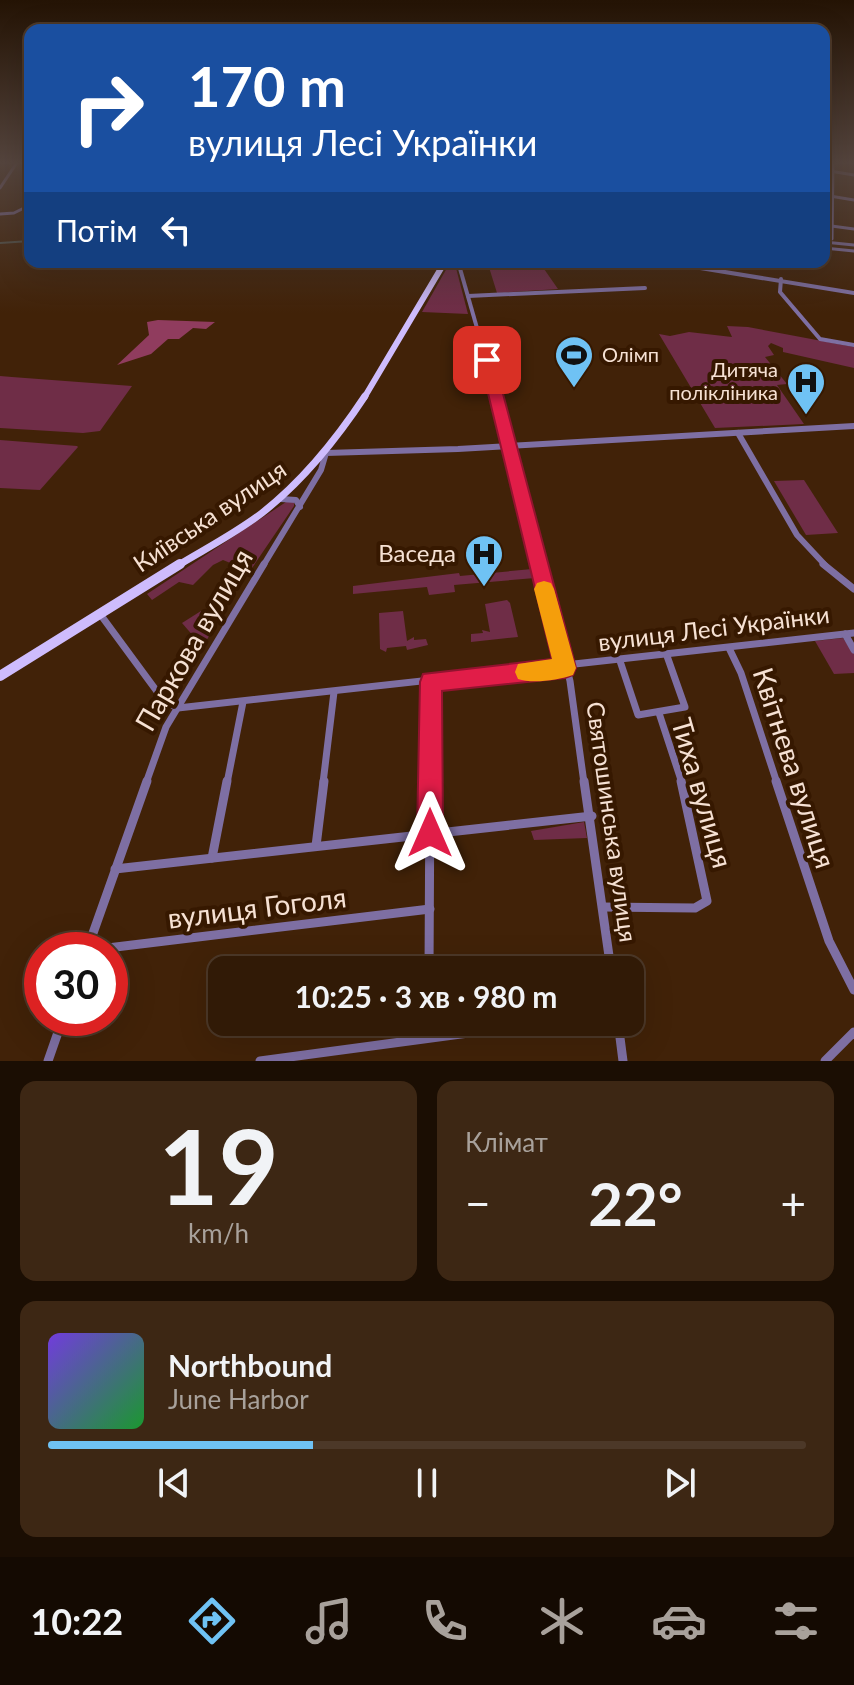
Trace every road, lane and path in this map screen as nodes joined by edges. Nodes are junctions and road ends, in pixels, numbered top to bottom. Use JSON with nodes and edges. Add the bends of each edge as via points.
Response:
{"nodes":[{"id":1,"x":832,"y":214,"type":"edge"},
{"id":2,"x":832,"y":226,"type":"junction"},
{"id":3,"x":854,"y":229,"type":"edge"},
{"id":4,"x":832,"y":239,"type":"dead end"},
{"id":5,"x":830,"y":245,"type":"edge"},
{"id":6,"x":854,"y":245,"type":"edge"},
{"id":7,"x":830,"y":246,"type":"edge"},
{"id":8,"x":854,"y":251,"type":"edge"},
{"id":9,"x":441,"y":268,"type":"edge"},
{"id":10,"x":460,"y":268,"type":"edge"},
{"id":11,"x":702,"y":268,"type":"edge"},
{"id":12,"x":781,"y":279,"type":"junction"},
{"id":13,"x":645,"y":288,"type":"dead end"},
{"id":14,"x":854,"y":293,"type":"edge"},
{"id":15,"x":468,"y":296,"type":"junction"},
{"id":16,"x":854,"y":345,"type":"edge"},
{"id":17,"x":854,"y":427,"type":"edge"},
{"id":18,"x":738,"y":433,"type":"junction"},
{"id":19,"x":507,"y":447,"type":"junction"},
{"id":20,"x":326,"y":453,"type":"junction"},
{"id":21,"x":281,"y":499,"type":"junction"},
{"id":22,"x":300,"y":507,"type":"junction"},
{"id":23,"x":854,"y":589,"type":"edge"},
{"id":24,"x":99,"y":614,"type":"junction"},
{"id":25,"x":850,"y":633,"type":"edge"},
{"id":26,"x":729,"y":648,"type":"junction"},
{"id":27,"x":854,"y":650,"type":"edge"},
{"id":28,"x":667,"y":656,"type":"junction"},
{"id":29,"x":620,"y":661,"type":"junction"},
{"id":30,"x":565,"y":668,"type":"junction"},
{"id":31,"x":0,"y":676,"type":"edge"},
{"id":32,"x":431,"y":682,"type":"junction"},
{"id":33,"x":334,"y":692,"type":"junction"},
{"id":34,"x":243,"y":702,"type":"junction"},
{"id":35,"x":178,"y":708,"type":"junction"},
{"id":36,"x":659,"y":713,"type":"junction"},
{"id":37,"x":592,"y":816,"type":"junction"},
{"id":38,"x":430,"y":833,"type":"junction"},
{"id":39,"x":316,"y":846,"type":"junction"},
{"id":40,"x":212,"y":858,"type":"junction"},
{"id":41,"x":115,"y":869,"type":"junction"},
{"id":42,"x":603,"y":907,"type":"junction"},
{"id":43,"x":430,"y":909,"type":"junction"},
{"id":44,"x":95,"y":932,"type":"edge"},
{"id":45,"x":128,"y":945,"type":"edge"},
{"id":46,"x":429,"y":956,"type":"edge"},
{"id":47,"x":609,"y":956,"type":"edge"},
{"id":48,"x":854,"y":990,"type":"edge"},
{"id":49,"x":854,"y":1032,"type":"edge"},
{"id":50,"x":57,"y":1036,"type":"edge"},
{"id":51,"x":428,"y":1036,"type":"edge"},
{"id":52,"x":620,"y":1036,"type":"edge"},
{"id":53,"x":48,"y":1061,"type":"edge"},
{"id":54,"x":260,"y":1061,"type":"edge"},
{"id":55,"x":623,"y":1061,"type":"edge"},
{"id":56,"x":825,"y":1061,"type":"edge"}],
"edges":[{"from":1,"to":2,"type":"street"},
{"from":2,"to":3,"type":"street"},
{"from":2,"to":4,"type":"street"},
{"from":5,"to":6,"type":"street"},
{"from":7,"to":8,"type":"street"},
{"from":9,"to":20,"type":"main road","name":"Київська вулиця"},
{"from":10,"to":15,"type":"street","name":"Святошинська вулиця"},
{"from":11,"to":12,"type":"street"},
{"from":12,"to":14,"type":"street"},
{"from":12,"to":16,"type":"street","via":[[780,292],[820,339]]},
{"from":13,"to":15,"type":"street"},
{"from":15,"to":19,"type":"street","name":"Святошинська вулиця"},
{"from":17,"to":18,"type":"street"},
{"from":18,"to":19,"type":"street"},
{"from":18,"to":23,"type":"street","via":[[797,535]]},
{"from":19,"to":20,"type":"street"},
{"from":19,"to":30,"type":"street","name":"Святошинська вулиця"},
{"from":20,"to":21,"type":"main road","name":"Київська вулиця"},
{"from":20,"to":22,"type":"street","name":"Паркова вулиця"},
{"from":21,"to":22,"type":"street","via":[[296,500]]},
{"from":21,"to":24,"type":"main road","name":"Київська вулиця"},
{"from":22,"to":35,"type":"street","name":"Паркова вулиця"},
{"from":24,"to":31,"type":"main road","name":"Київська вулиця"},
{"from":24,"to":35,"type":"street","via":[[164,701]]},
{"from":25,"to":26,"type":"street","name":"вулиця Лесі Українки"},
{"from":25,"to":27,"type":"street"},
{"from":26,"to":28,"type":"street","name":"вулиця Лесі Українки"},
{"from":26,"to":48,"type":"street","name":"Квітнева вулиця","via":[[829,941]]},
{"from":28,"to":29,"type":"street","name":"вулиця Лесі Українки"},
{"from":28,"to":36,"type":"street","via":[[685,707]]},
{"from":29,"to":30,"type":"street","name":"вулиця Лесі Українки"},
{"from":29,"to":36,"type":"street","name":"Тиха вулиця","via":[[635,712]]},
{"from":30,"to":32,"type":"street","name":"вулиця Лесі Українки"},
{"from":30,"to":37,"type":"street","name":"Святошинська вулиця"},
{"from":32,"to":33,"type":"street","name":"вулиця Лесі Українки"},
{"from":32,"to":38,"type":"street"},
{"from":33,"to":34,"type":"street","name":"вулиця Лесі Українки"},
{"from":33,"to":39,"type":"street"},
{"from":34,"to":35,"type":"street","name":"вулиця Лесі Українки"},
{"from":34,"to":40,"type":"street"},
{"from":35,"to":41,"type":"street","name":"Паркова вулиця","via":[[166,727]]},
{"from":36,"to":42,"type":"street","name":"Тиха вулиця","via":[[679,773],[707,901],[695,908]]},
{"from":37,"to":38,"type":"street"},
{"from":37,"to":42,"type":"street","name":"Святошинська вулиця"},
{"from":38,"to":39,"type":"street"},
{"from":38,"to":43,"type":"street"},
{"from":39,"to":40,"type":"street"},
{"from":40,"to":41,"type":"street"},
{"from":41,"to":44,"type":"street","name":"Паркова вулиця"},
{"from":42,"to":47,"type":"street","name":"Святошинська вулиця"},
{"from":43,"to":45,"type":"street","name":"вулиця Гоголя"},
{"from":43,"to":46,"type":"street"},
{"from":49,"to":56,"type":"street"},
{"from":50,"to":53,"type":"street"},
{"from":51,"to":54,"type":"street"},
{"from":52,"to":55,"type":"street"}]}
